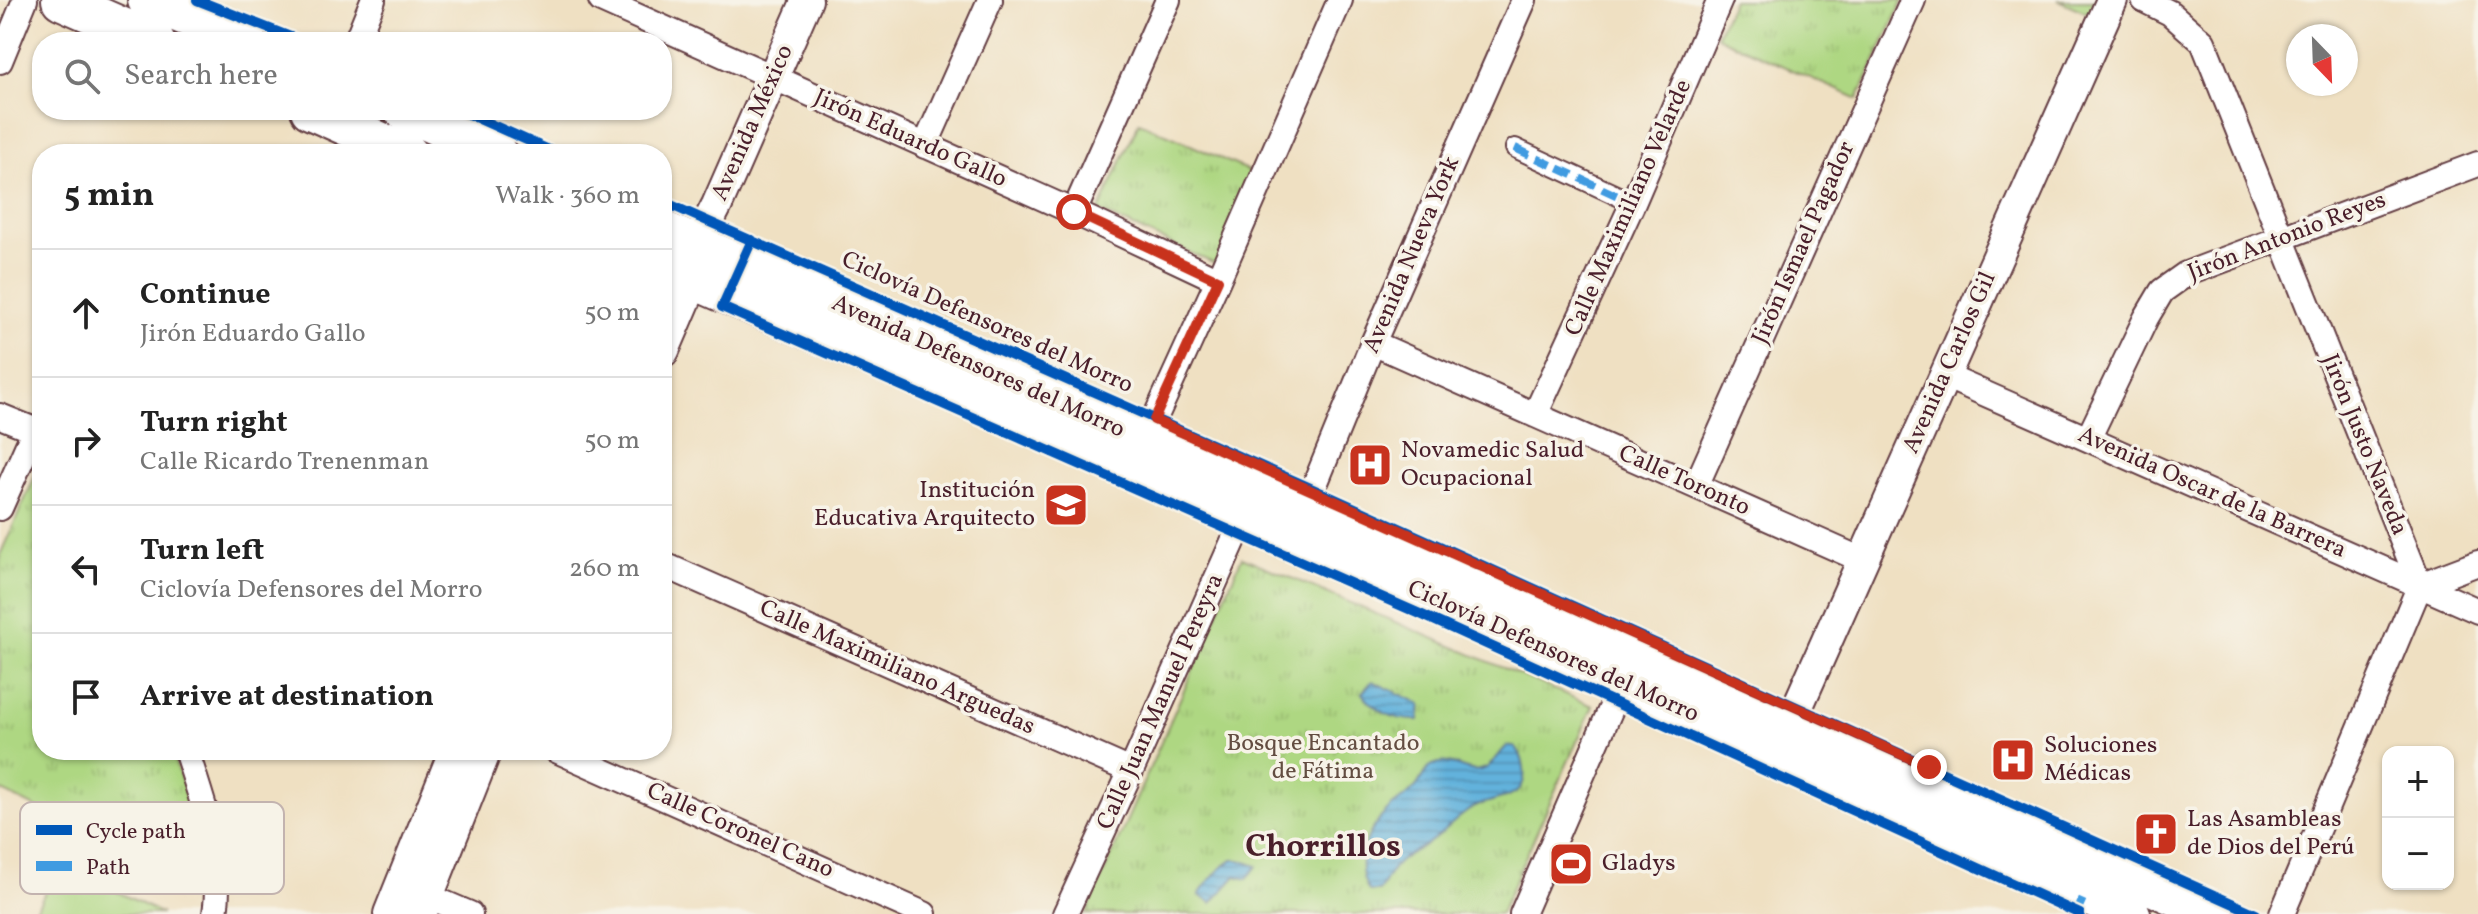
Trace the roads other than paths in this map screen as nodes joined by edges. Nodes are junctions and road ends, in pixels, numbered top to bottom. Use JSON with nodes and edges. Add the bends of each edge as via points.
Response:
{"nodes":[{"id":1,"x":25,"y":0,"type":"edge"},
{"id":2,"x":61,"y":0,"type":"edge"},
{"id":3,"x":147,"y":0,"type":"edge"},
{"id":4,"x":373,"y":0,"type":"edge"},
{"id":5,"x":601,"y":0,"type":"edge"},
{"id":6,"x":807,"y":0,"type":"edge"},
{"id":7,"x":990,"y":0,"type":"edge"},
{"id":8,"x":1168,"y":0,"type":"edge"},
{"id":9,"x":1340,"y":0,"type":"edge"},
{"id":10,"x":1524,"y":0,"type":"edge"},
{"id":11,"x":1720,"y":0,"type":"edge"},
{"id":12,"x":1913,"y":0,"type":"edge"},
{"id":13,"x":2112,"y":0,"type":"edge"},
{"id":14,"x":2144,"y":0,"type":"edge"},
{"id":15,"x":133,"y":32,"type":"edge"},
{"id":16,"x":223,"y":32,"type":"edge"},
{"id":17,"x":360,"y":32,"type":"edge"},
{"id":18,"x":671,"y":32,"type":"edge"},
{"id":19,"x":672,"y":33,"type":"edge"},
{"id":20,"x":0,"y":61,"type":"edge"},
{"id":21,"x":773,"y":79,"type":"junction"},
{"id":22,"x":332,"y":120,"type":"edge"},
{"id":23,"x":425,"y":120,"type":"edge"},
{"id":24,"x":386,"y":144,"type":"edge"},
{"id":25,"x":476,"y":144,"type":"edge"},
{"id":26,"x":925,"y":146,"type":"junction"},
{"id":27,"x":1515,"y":148,"type":"dead end"},
{"id":28,"x":2478,"y":164,"type":"edge"},
{"id":29,"x":1633,"y":203,"type":"junction"},
{"id":30,"x":1074,"y":212,"type":"junction"},
{"id":31,"x":2281,"y":238,"type":"junction"},
{"id":32,"x":676,"y":269,"type":"edge"},
{"id":33,"x":1218,"y":280,"type":"junction"},
{"id":34,"x":672,"y":327,"type":"edge"},
{"id":35,"x":1373,"y":343,"type":"junction"},
{"id":36,"x":1945,"y":376,"type":"junction"},
{"id":37,"x":1535,"y":415,"type":"junction"},
{"id":38,"x":0,"y":416,"type":"edge"},
{"id":39,"x":32,"y":428,"type":"edge"},
{"id":40,"x":2088,"y":439,"type":"junction"},
{"id":41,"x":1145,"y":440,"type":"junction"},
{"id":42,"x":32,"y":445,"type":"edge"},
{"id":43,"x":1696,"y":486,"type":"junction"},
{"id":44,"x":1249,"y":504,"type":"junction"},
{"id":45,"x":0,"y":508,"type":"edge"},
{"id":46,"x":1298,"y":526,"type":"junction"},
{"id":47,"x":1862,"y":560,"type":"junction"},
{"id":48,"x":2478,"y":563,"type":"edge"},
{"id":49,"x":672,"y":568,"type":"edge"},
{"id":50,"x":2420,"y":585,"type":"junction"},
{"id":51,"x":2478,"y":611,"type":"edge"},
{"id":52,"x":1620,"y":688,"type":"junction"},
{"id":53,"x":1789,"y":726,"type":"junction"},
{"id":54,"x":189,"y":760,"type":"edge"},
{"id":55,"x":454,"y":760,"type":"edge"},
{"id":56,"x":479,"y":760,"type":"edge"},
{"id":57,"x":578,"y":760,"type":"edge"},
{"id":58,"x":1131,"y":771,"type":"junction"},
{"id":59,"x":203,"y":802,"type":"edge"},
{"id":60,"x":217,"y":894,"type":"edge"},
{"id":61,"x":409,"y":902,"type":"edge"},
{"id":62,"x":2081,"y":904,"type":"edge"},
{"id":63,"x":215,"y":914,"type":"edge"},
{"id":64,"x":470,"y":914,"type":"edge"},
{"id":65,"x":924,"y":914,"type":"edge"},
{"id":66,"x":1065,"y":914,"type":"edge"},
{"id":67,"x":1522,"y":914,"type":"edge"},
{"id":68,"x":2131,"y":914,"type":"edge"},
{"id":69,"x":2215,"y":914,"type":"edge"},
{"id":70,"x":2282,"y":914,"type":"edge"}],
"edges":[{"from":1,"to":20,"type":"street"},
{"from":2,"to":15,"type":"main road"},
{"from":3,"to":16,"type":"main road"},
{"from":4,"to":17,"type":"street"},
{"from":5,"to":18,"type":"street","name":"Jirón Eduardo Gallo"},
{"from":6,"to":21,"type":"street","name":"Avenida México"},
{"from":7,"to":26,"type":"street"},
{"from":8,"to":30,"type":"street"},
{"from":9,"to":33,"type":"street"},
{"from":10,"to":35,"type":"street","name":"Avenida Nueva York"},
{"from":11,"to":29,"type":"street","name":"Calle Maximiliano Velarde"},
{"from":12,"to":43,"type":"street","name":"Jirón Ismael Pagador"},
{"from":13,"to":36,"type":"street","name":"Avenida Carlos Gil"},
{"from":14,"to":31,"type":"street","name":"Jirón Justo Naveda","via":[[2170,13],[2203,42]]},
{"from":19,"to":21,"type":"street","name":"Jirón Eduardo Gallo"},
{"from":21,"to":26,"type":"street","name":"Jirón Eduardo Gallo"},
{"from":21,"to":32,"type":"street","name":"Avenida México"},
{"from":22,"to":24,"type":"main road"},
{"from":23,"to":25,"type":"main road"},
{"from":26,"to":30,"type":"street","name":"Jirón Eduardo Gallo"},
{"from":27,"to":29,"type":"street"},
{"from":28,"to":31,"type":"street","name":"Jirón Antonio Reyes"},
{"from":29,"to":37,"type":"street","name":"Calle Maximiliano Velarde"},
{"from":30,"to":33,"type":"street","name":"Jirón Eduardo Gallo"},
{"from":31,"to":40,"type":"street","name":"Jirón Antonio Reyes","via":[[2186,274],[2162,291]]},
{"from":31,"to":50,"type":"street","name":"Jirón Justo Naveda"},
{"from":32,"to":34,"type":"main road","via":[[686,294]]},
{"from":32,"to":41,"type":"main road","name":"Avenida Defensores del Morro"},
{"from":32,"to":44,"type":"main road","name":"Avenida Defensores del Morro"},
{"from":33,"to":41,"type":"street"},
{"from":35,"to":37,"type":"street","name":"Calle Toronto"},
{"from":35,"to":46,"type":"street","name":"Avenida Nueva York"},
{"from":36,"to":40,"type":"street","name":"Avenida Oscar de la Barrera"},
{"from":36,"to":47,"type":"street","name":"Avenida Carlos Gil"},
{"from":37,"to":43,"type":"street","name":"Calle Toronto"},
{"from":38,"to":39,"type":"street"},
{"from":40,"to":50,"type":"street","name":"Avenida Oscar de la Barrera"},
{"from":41,"to":44,"type":"main road","name":"Avenida Defensores del Morro"},
{"from":42,"to":45,"type":"street"},
{"from":43,"to":47,"type":"street","name":"Calle Toronto"},
{"from":44,"to":46,"type":"main road","name":"Avenida Defensores del Morro"},
{"from":44,"to":58,"type":"street","name":"Calle Juan Manuel Pereyra"},
{"from":46,"to":52,"type":"main road","name":"Avenida Defensores del Morro"},
{"from":46,"to":53,"type":"main road","name":"Avenida Defensores del Morro"},
{"from":47,"to":53,"type":"street","name":"Avenida Carlos Gil"},
{"from":48,"to":50,"type":"street"},
{"from":49,"to":58,"type":"street","name":"Calle Maximiliano Arguedas"},
{"from":50,"to":51,"type":"street","name":"Avenida Oscar de la Barrera"},
{"from":50,"to":70,"type":"street"},
{"from":52,"to":62,"type":"main road","name":"Avenida Defensores del Morro"},
{"from":52,"to":67,"type":"street"},
{"from":53,"to":69,"type":"main road","name":"Avenida Defensores del Morro"},
{"from":54,"to":59,"type":"street"},
{"from":55,"to":61,"type":"main road"},
{"from":56,"to":61,"type":"main road"},
{"from":57,"to":65,"type":"street","name":"Calle Coronel Cano"},
{"from":58,"to":66,"type":"street","name":"Calle Juan Manuel Pereyra"},
{"from":60,"to":63,"type":"street"},
{"from":61,"to":64,"type":"street"},
{"from":62,"to":68,"type":"main road","name":"Avenida Defensores del Morro"}]}
